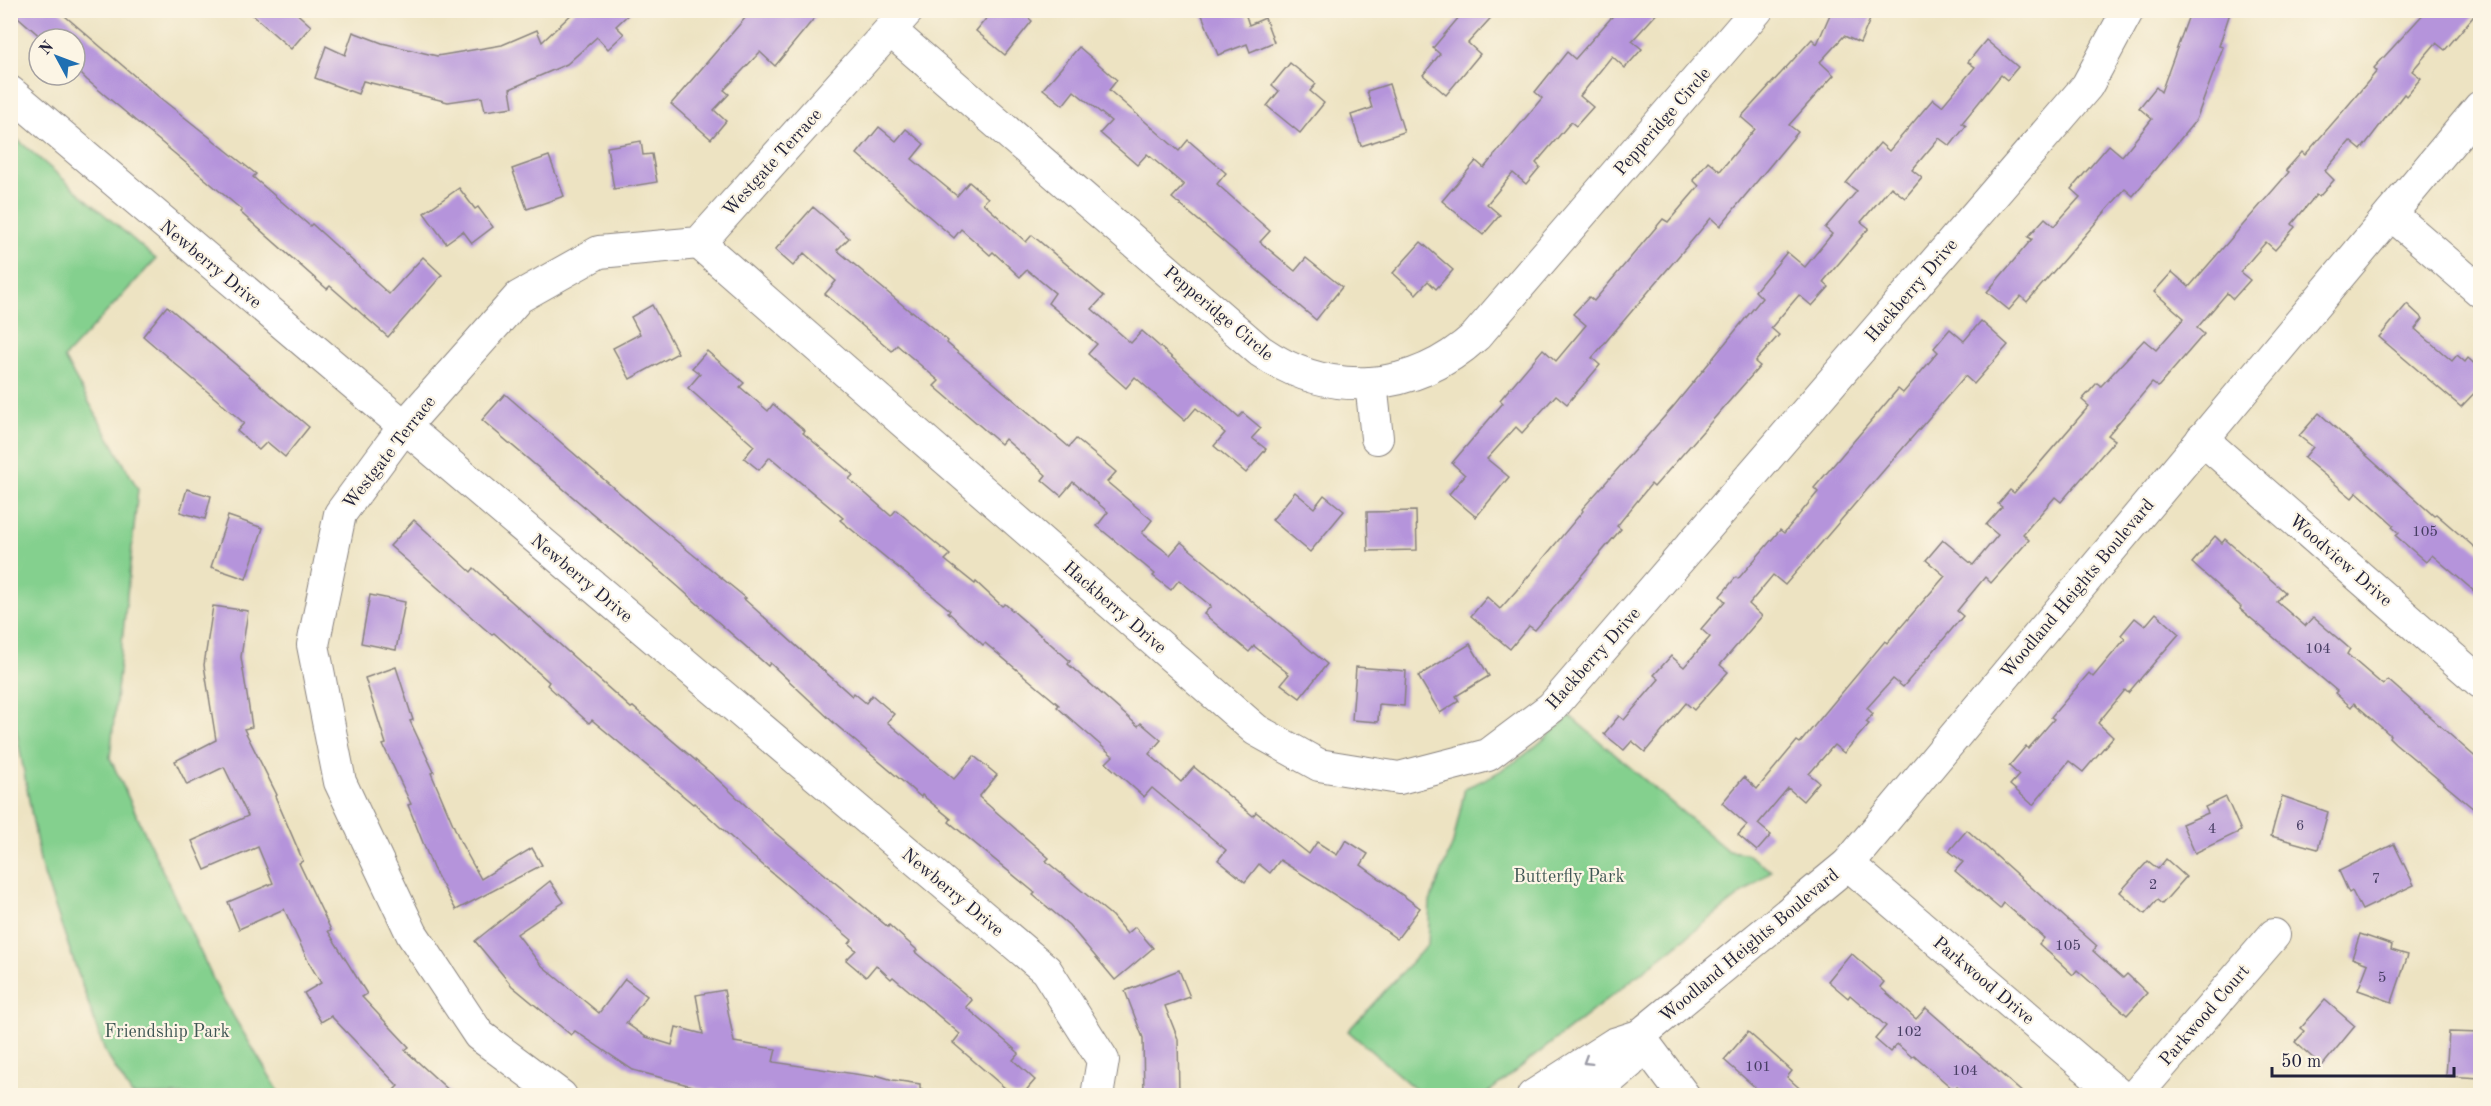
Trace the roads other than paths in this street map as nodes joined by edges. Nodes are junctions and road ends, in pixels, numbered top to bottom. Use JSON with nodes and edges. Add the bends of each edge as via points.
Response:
{"nodes":[{"id":1,"x":1757,"y":10,"type":"edge"},
{"id":2,"x":2128,"y":10,"type":"edge"},
{"id":3,"x":899,"y":21,"type":"edge"},
{"id":4,"x":10,"y":92,"type":"edge"},
{"id":5,"x":2481,"y":107,"type":"edge"},
{"id":6,"x":2391,"y":214,"type":"junction"},
{"id":7,"x":699,"y":243,"type":"junction"},
{"id":8,"x":2481,"y":291,"type":"edge"},
{"id":9,"x":1371,"y":383,"type":"junction"},
{"id":10,"x":404,"y":427,"type":"junction"},
{"id":11,"x":1377,"y":438,"type":"dead end"},
{"id":12,"x":2202,"y":439,"type":"junction"},
{"id":13,"x":2481,"y":682,"type":"edge"},
{"id":14,"x":1848,"y":864,"type":"junction"},
{"id":15,"x":2274,"y":935,"type":"dead end"},
{"id":16,"x":1640,"y":1036,"type":"junction"},
{"id":17,"x":561,"y":1095,"type":"edge"},
{"id":18,"x":1097,"y":1095,"type":"edge"},
{"id":19,"x":1533,"y":1095,"type":"edge"},
{"id":20,"x":1590,"y":1095,"type":"edge"},
{"id":21,"x":1684,"y":1095,"type":"edge"},
{"id":22,"x":2120,"y":1095,"type":"edge"},
{"id":23,"x":2134,"y":1095,"type":"edge"}],
"edges":[{"from":1,"to":9,"type":"street","name":"Pepperidge Circle","via":[[1476,336],[1425,370]]},
{"from":2,"to":7,"type":"street","name":"Hackberry Drive","via":[[2087,86],[1552,707],[1488,755],[1400,778],[1319,765],[1256,730]]},
{"from":3,"to":7,"type":"street","name":"Westgate Terrace"},
{"from":3,"to":9,"type":"street","name":"Pepperidge Circle","via":[[1260,351],[1313,377],[1346,384]]},
{"from":4,"to":10,"type":"street","name":"Newberry Drive"},
{"from":5,"to":6,"type":"street","name":"Woodland Heights Boulevard"},
{"from":6,"to":8,"type":"street"},
{"from":6,"to":12,"type":"street","name":"Woodland Heights Boulevard"},
{"from":7,"to":10,"type":"street","name":"Westgate Terrace","via":[[599,252],[519,297]]},
{"from":9,"to":11,"type":"street"},
{"from":10,"to":17,"type":"street","name":"Westgate Terrace","via":[[340,514],[313,645],[340,782],[412,934],[479,1035]]},
{"from":10,"to":18,"type":"street","name":"Newberry Drive","via":[[1046,970],[1103,1060]]},
{"from":12,"to":13,"type":"street","name":"Woodview Drive"},
{"from":12,"to":14,"type":"street","name":"Woodland Heights Boulevard"},
{"from":14,"to":16,"type":"street","name":"Woodland Heights Boulevard"},
{"from":14,"to":22,"type":"street","name":"Parkwood Drive"},
{"from":15,"to":23,"type":"street","name":"Parkwood Court"},
{"from":16,"to":19,"type":"street","name":"Woodland Heights Boulevard","one_way":true,"via":[[1614,1044]]},
{"from":16,"to":20,"type":"street","name":"Woodland Heights Boulevard","via":[[1630,1062]]},
{"from":16,"to":21,"type":"street"}]}
